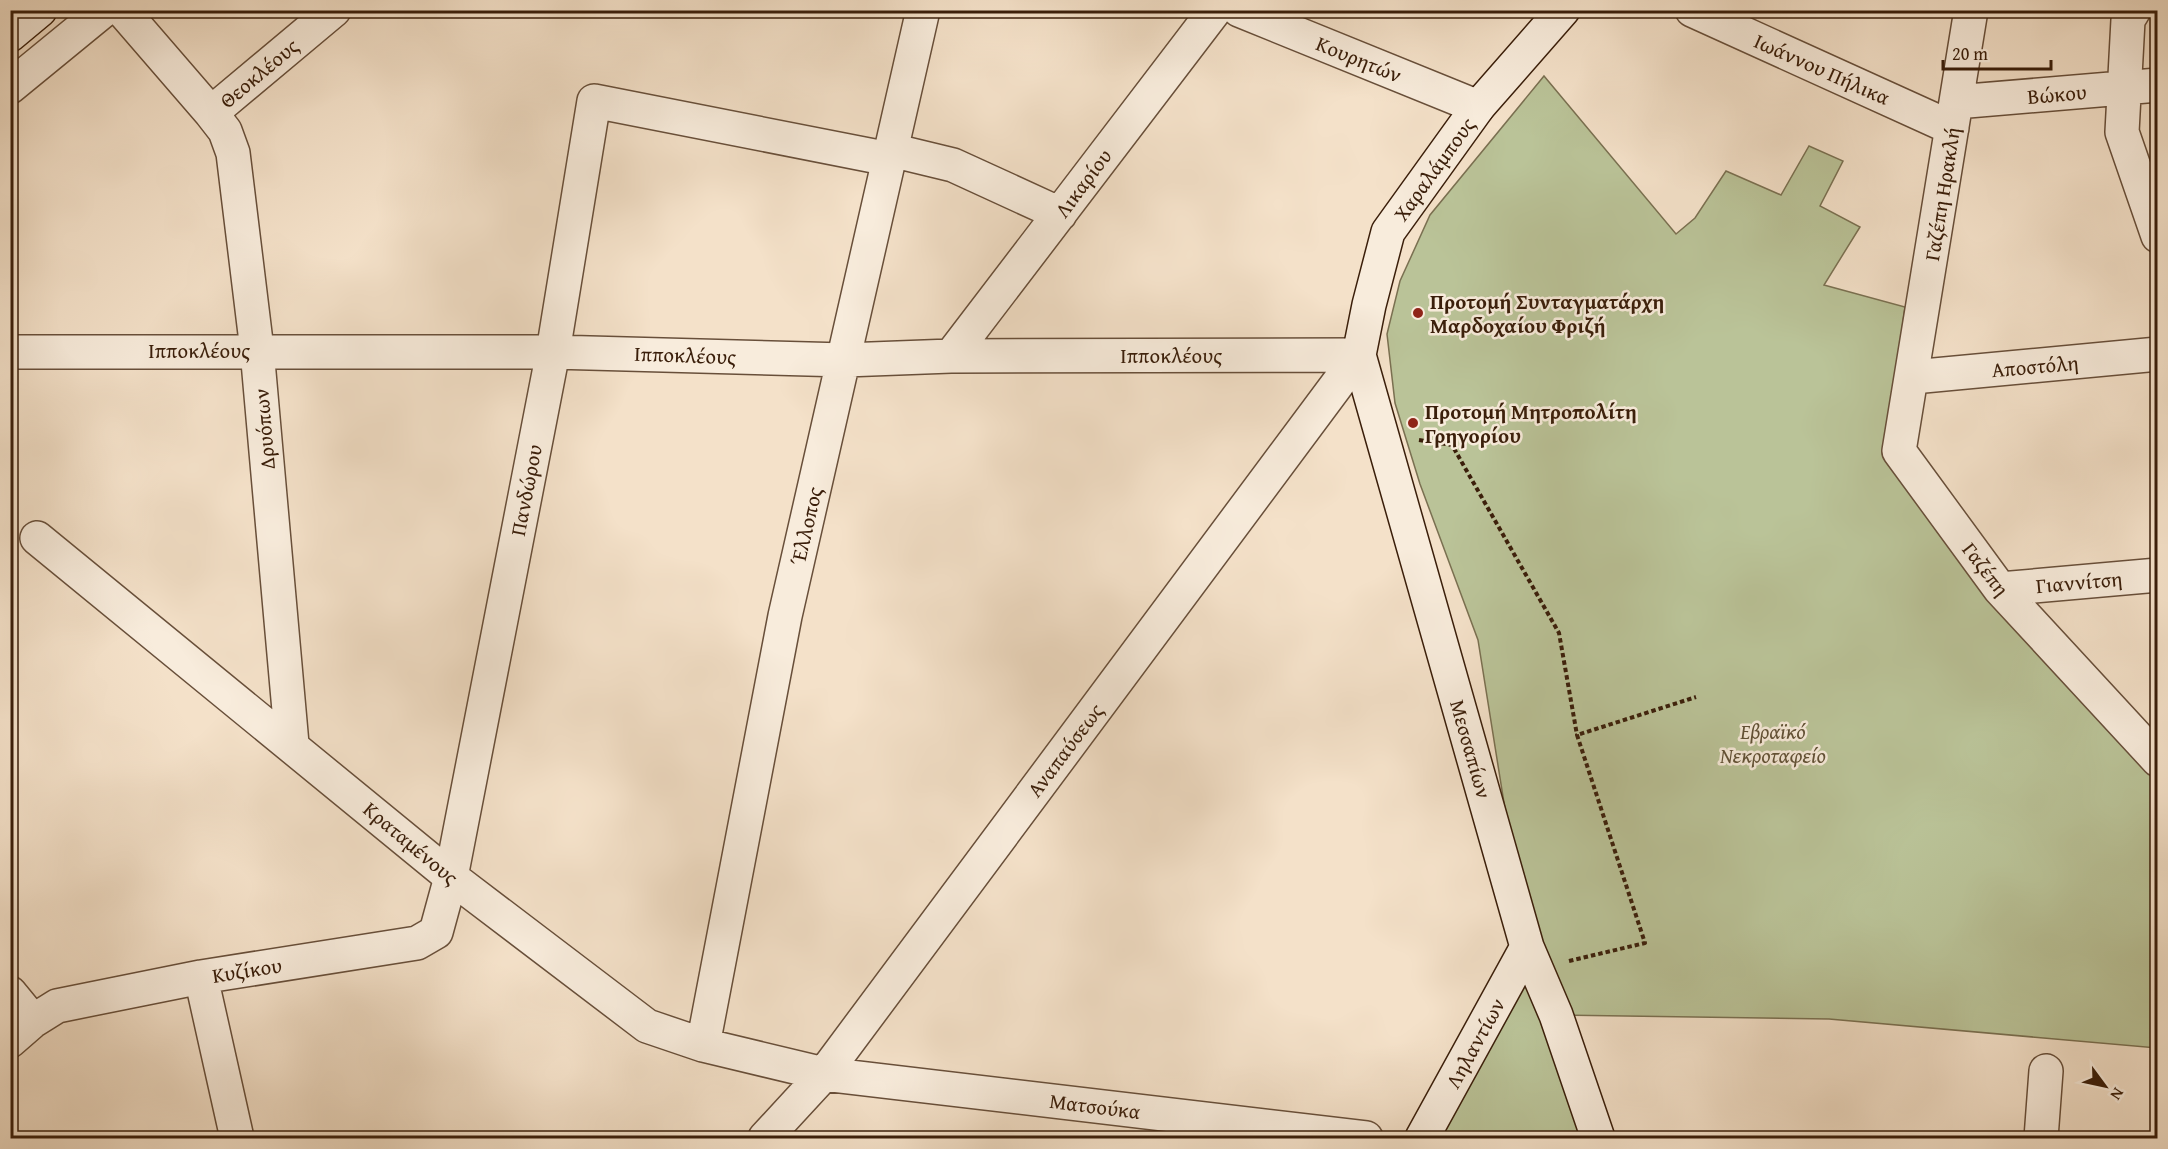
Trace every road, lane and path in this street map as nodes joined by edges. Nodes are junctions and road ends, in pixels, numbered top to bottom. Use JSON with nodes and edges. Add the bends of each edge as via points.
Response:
{"nodes":[{"id":1,"x":40,"y":10,"type":"edge"},
{"id":2,"x":104,"y":10,"type":"edge"},
{"id":3,"x":122,"y":10,"type":"edge"},
{"id":4,"x":334,"y":10,"type":"edge"},
{"id":5,"x":923,"y":10,"type":"edge"},
{"id":6,"x":1215,"y":10,"type":"edge"},
{"id":7,"x":1239,"y":10,"type":"edge"},
{"id":8,"x":1563,"y":10,"type":"edge"},
{"id":9,"x":1692,"y":10,"type":"edge"},
{"id":10,"x":1971,"y":10,"type":"edge"},
{"id":11,"x":2134,"y":10,"type":"edge"},
{"id":12,"x":10,"y":35,"type":"edge"},
{"id":13,"x":2157,"y":85,"type":"edge"},
{"id":14,"x":10,"y":87,"type":"edge"},
{"id":15,"x":2122,"y":89,"type":"junction"},
{"id":16,"x":1478,"y":107,"type":"junction"},
{"id":17,"x":211,"y":113,"type":"junction"},
{"id":18,"x":1954,"y":115,"type":"junction"},
{"id":19,"x":890,"y":154,"type":"junction"},
{"id":20,"x":1060,"y":214,"type":"junction"},
{"id":21,"x":2157,"y":236,"type":"edge"},
{"id":22,"x":257,"y":350,"type":"junction"},
{"id":23,"x":10,"y":351,"type":"edge"},
{"id":24,"x":553,"y":352,"type":"junction"},
{"id":25,"x":2157,"y":354,"type":"edge"},
{"id":26,"x":1359,"y":355,"type":"junction"},
{"id":27,"x":951,"y":356,"type":"junction"},
{"id":28,"x":845,"y":360,"type":"junction"},
{"id":29,"x":1912,"y":377,"type":"junction"},
{"id":30,"x":1382,"y":435,"type":"junction"},
{"id":31,"x":37,"y":538,"type":"dead end"},
{"id":32,"x":2157,"y":575,"type":"edge"},
{"id":33,"x":2000,"y":589,"type":"junction"},
{"id":34,"x":1696,"y":697,"type":"dead end"},
{"id":35,"x":1577,"y":735,"type":"junction"},
{"id":36,"x":292,"y":744,"type":"junction"},
{"id":37,"x":2157,"y":760,"type":"edge"},
{"id":38,"x":451,"y":877,"type":"junction"},
{"id":39,"x":1532,"y":958,"type":"junction"},
{"id":40,"x":201,"y":977,"type":"junction"},
{"id":41,"x":10,"y":993,"type":"edge"},
{"id":42,"x":22,"y":1031,"type":"edge"},
{"id":43,"x":703,"y":1045,"type":"junction"},
{"id":44,"x":2046,"y":1071,"type":"dead end"},
{"id":45,"x":824,"y":1074,"type":"junction"},
{"id":46,"x":237,"y":1138,"type":"edge"},
{"id":47,"x":765,"y":1138,"type":"edge"},
{"id":48,"x":1366,"y":1138,"type":"edge"},
{"id":49,"x":1422,"y":1138,"type":"edge"},
{"id":50,"x":1598,"y":1138,"type":"edge"},
{"id":51,"x":2041,"y":1138,"type":"edge"}],
"edges":[{"from":1,"to":12,"type":"street"},
{"from":2,"to":14,"type":"street"},
{"from":3,"to":17,"type":"street","name":"Δρυόπων"},
{"from":4,"to":17,"type":"street","name":"Θεοκλέους"},
{"from":5,"to":19,"type":"street","name":"Έλλοπος"},
{"from":6,"to":20,"type":"street","name":"Λικαρίου"},
{"from":7,"to":16,"type":"street","name":"Κουρητών"},
{"from":8,"to":16,"type":"street","name":"Χαραλάμπους"},
{"from":9,"to":18,"type":"street","name":"Ιωάννου Πήλικα"},
{"from":10,"to":18,"type":"street","name":"Γαζέπη Ηρακλή"},
{"from":11,"to":15,"type":"street","via":[[2128,20]]},
{"from":13,"to":15,"type":"street","name":"Βώκου"},
{"from":15,"to":18,"type":"street","name":"Βώκου"},
{"from":15,"to":21,"type":"street","via":[[2122,132]]},
{"from":16,"to":26,"type":"street","name":"Χαραλάμπους","via":[[1388,232]]},
{"from":17,"to":22,"type":"street","name":"Δρυόπων","via":[[225,131],[233,153]]},
{"from":18,"to":29,"type":"street","name":"Γαζέπη Ηρακλή"},
{"from":19,"to":20,"type":"street","via":[[953,165]]},
{"from":19,"to":24,"type":"street","name":"Πανδώρου","via":[[594,101]]},
{"from":19,"to":28,"type":"street","name":"Έλλοπος"},
{"from":20,"to":27,"type":"street","name":"Λικαρίου"},
{"from":22,"to":23,"type":"street","name":"Ιπποκλέους"},
{"from":22,"to":24,"type":"street","name":"Ιπποκλέους"},
{"from":22,"to":36,"type":"street","name":"Δρυόπων"},
{"from":24,"to":28,"type":"street","name":"Ιπποκλέους"},
{"from":24,"to":38,"type":"street","name":"Πανδώρου"},
{"from":25,"to":29,"type":"street","name":"Αποστόλη"},
{"from":26,"to":27,"type":"street","name":"Ιπποκλέους"},
{"from":26,"to":30,"type":"street","name":"Μεσσαπίων"},
{"from":26,"to":45,"type":"street","name":"Αναπαύσεως"},
{"from":27,"to":28,"type":"street","name":"Ιπποκλέους"},
{"from":28,"to":43,"type":"street","name":"Έλλοπος","via":[[785,616]]},
{"from":29,"to":33,"type":"street","name":"Γαζέπη","via":[[1899,451]]},
{"from":30,"to":35,"type":"path","via":[[1452,445],[1559,633]]},
{"from":30,"to":39,"type":"street","name":"Μεσσαπίων"},
{"from":31,"to":36,"type":"street","name":"Κραταμένους"},
{"from":32,"to":33,"type":"street","name":"Γιαννίτση"},
{"from":33,"to":37,"type":"street","name":"Γαζέπη"},
{"from":34,"to":35,"type":"path"},
{"from":35,"to":39,"type":"path","via":[[1645,943]]},
{"from":36,"to":38,"type":"street","name":"Κραταμένους"},
{"from":38,"to":40,"type":"street","name":"Κυζίκου","via":[[436,932],[417,943]]},
{"from":38,"to":43,"type":"street","name":"Κραταμένους","via":[[647,1026]]},
{"from":39,"to":49,"type":"street","name":"Ληλαντίων"},
{"from":39,"to":50,"type":"street","name":"Μεσσαπίων"},
{"from":40,"to":42,"type":"street","name":"Κυζίκου","via":[[57,1006]]},
{"from":40,"to":46,"type":"street"},
{"from":41,"to":42,"type":"street"},
{"from":43,"to":45,"type":"street","name":"Κραταμένους"},
{"from":44,"to":51,"type":"street"},
{"from":45,"to":47,"type":"street","name":"Αναπαύσεως"},
{"from":45,"to":48,"type":"street","name":"Ματσούκα"}]}
